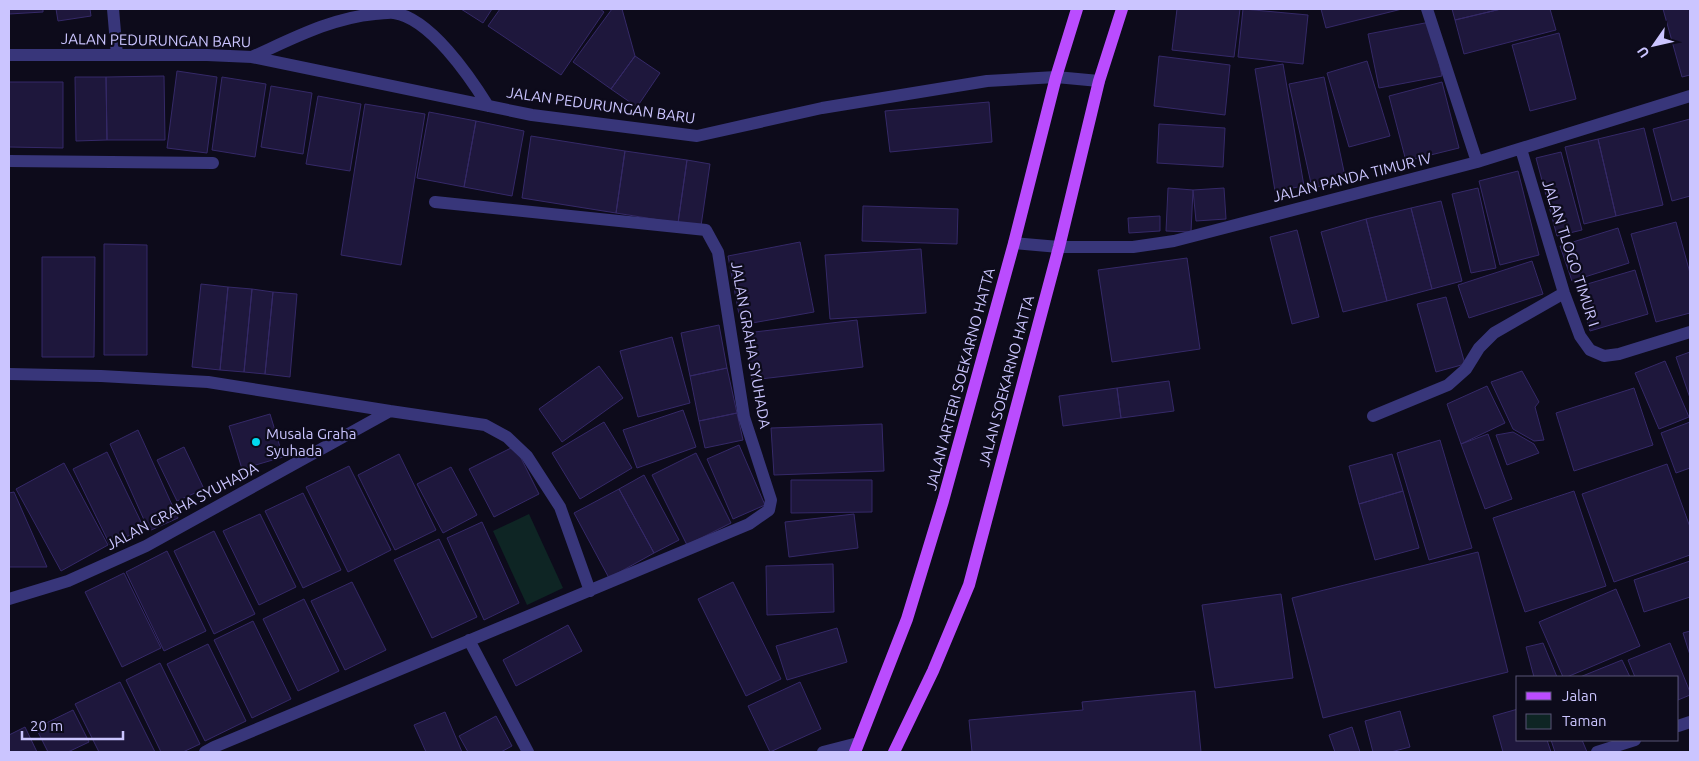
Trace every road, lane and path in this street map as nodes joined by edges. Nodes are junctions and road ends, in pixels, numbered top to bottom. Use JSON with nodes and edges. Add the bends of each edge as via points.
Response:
{"nodes":[{"id":1,"x":113,"y":9,"type":"edge"},
{"id":2,"x":1077,"y":9,"type":"edge"},
{"id":3,"x":1122,"y":9,"type":"edge"},
{"id":4,"x":1427,"y":9,"type":"edge"},
{"id":5,"x":9,"y":55,"type":"edge"},
{"id":6,"x":117,"y":55,"type":"junction"},
{"id":7,"x":252,"y":57,"type":"junction"},
{"id":8,"x":1056,"y":76,"type":"junction"},
{"id":9,"x":1100,"y":81,"type":"junction"},
{"id":10,"x":1690,"y":96,"type":"edge"},
{"id":11,"x":488,"y":106,"type":"junction"},
{"id":12,"x":1521,"y":149,"type":"junction"},
{"id":13,"x":9,"y":161,"type":"edge"},
{"id":14,"x":1477,"y":162,"type":"junction"},
{"id":15,"x":213,"y":163,"type":"dead end"},
{"id":16,"x":435,"y":202,"type":"dead end"},
{"id":17,"x":1014,"y":243,"type":"junction"},
{"id":18,"x":1059,"y":247,"type":"junction"},
{"id":19,"x":1564,"y":293,"type":"junction"},
{"id":20,"x":1690,"y":332,"type":"edge"},
{"id":21,"x":9,"y":374,"type":"edge"},
{"id":22,"x":390,"y":411,"type":"junction"},
{"id":23,"x":1373,"y":416,"type":"dead end"},
{"id":24,"x":590,"y":591,"type":"junction"},
{"id":25,"x":9,"y":599,"type":"edge"},
{"id":26,"x":469,"y":640,"type":"junction"},
{"id":27,"x":1632,"y":741,"type":"edge"},
{"id":28,"x":857,"y":748,"type":"edge"},
{"id":29,"x":205,"y":752,"type":"edge"},
{"id":30,"x":528,"y":752,"type":"edge"},
{"id":31,"x":823,"y":752,"type":"edge"},
{"id":32,"x":894,"y":752,"type":"edge"},
{"id":33,"x":1596,"y":752,"type":"edge"}],
"edges":[{"from":1,"to":6,"type":"street"},
{"from":2,"to":8,"type":"main road","name":"JALAN ARTERI SOEKARNO HATTA"},
{"from":3,"to":9,"type":"main road","name":"JALAN SOEKARNO HATTA"},
{"from":4,"to":14,"type":"street"},
{"from":5,"to":6,"type":"street","name":"JALAN PEDURUNGAN BARU"},
{"from":6,"to":7,"type":"street","name":"JALAN PEDURUNGAN BARU"},
{"from":7,"to":11,"type":"street","name":"JALAN PEDURUNGAN BARU"},
{"from":7,"to":11,"type":"street","via":[[322,26],[355,16],[394,13],[413,20],[442,44],[467,73]]},
{"from":8,"to":9,"type":"street","name":"JALAN PEDURUNGAN BARU"},
{"from":8,"to":11,"type":"street","name":"JALAN PEDURUNGAN BARU","via":[[987,81],[822,108],[697,136],[532,115]]},
{"from":8,"to":17,"type":"main road","name":"JALAN ARTERI SOEKARNO HATTA"},
{"from":9,"to":18,"type":"main road","name":"JALAN SOEKARNO HATTA"},
{"from":10,"to":12,"type":"street","name":"JALAN PANDA TIMUR IV"},
{"from":12,"to":14,"type":"street","name":"JALAN PANDA TIMUR IV"},
{"from":12,"to":19,"type":"street","name":"JALAN TLOGO TIMUR I"},
{"from":13,"to":15,"type":"street"},
{"from":14,"to":18,"type":"street","name":"JALAN PANDA TIMUR IV","via":[[1174,241],[1133,246]]},
{"from":16,"to":24,"type":"street","name":"JALAN GRAHA SYUHADA","via":[[706,230],[718,252],[744,417],[771,500],[769,510],[749,524]]},
{"from":17,"to":18,"type":"street","name":"JALAN PANDA TIMUR IV"},
{"from":17,"to":28,"type":"main road","name":"JALAN ARTERI SOEKARNO HATTA","via":[[907,619]]},
{"from":18,"to":32,"type":"main road","name":"JALAN SOEKARNO HATTA","via":[[969,585]]},
{"from":19,"to":20,"type":"street","name":"JALAN TLOGO TIMUR I","via":[[1580,336],[1590,350],[1604,356]]},
{"from":19,"to":23,"type":"street","via":[[1494,333],[1479,348],[1466,369],[1448,385]]},
{"from":21,"to":22,"type":"street","via":[[208,382]]},
{"from":22,"to":24,"type":"street","via":[[485,425],[508,437],[527,456],[560,507]]},
{"from":22,"to":25,"type":"street","name":"JALAN GRAHA SYUHADA","via":[[146,546],[68,581]]},
{"from":24,"to":26,"type":"street","name":"JALAN GRAHA SYUHADA"},
{"from":26,"to":29,"type":"street","name":"JALAN GRAHA SYUHADA"},
{"from":26,"to":30,"type":"street"},
{"from":27,"to":33,"type":"street"},
{"from":28,"to":31,"type":"street"}]}
